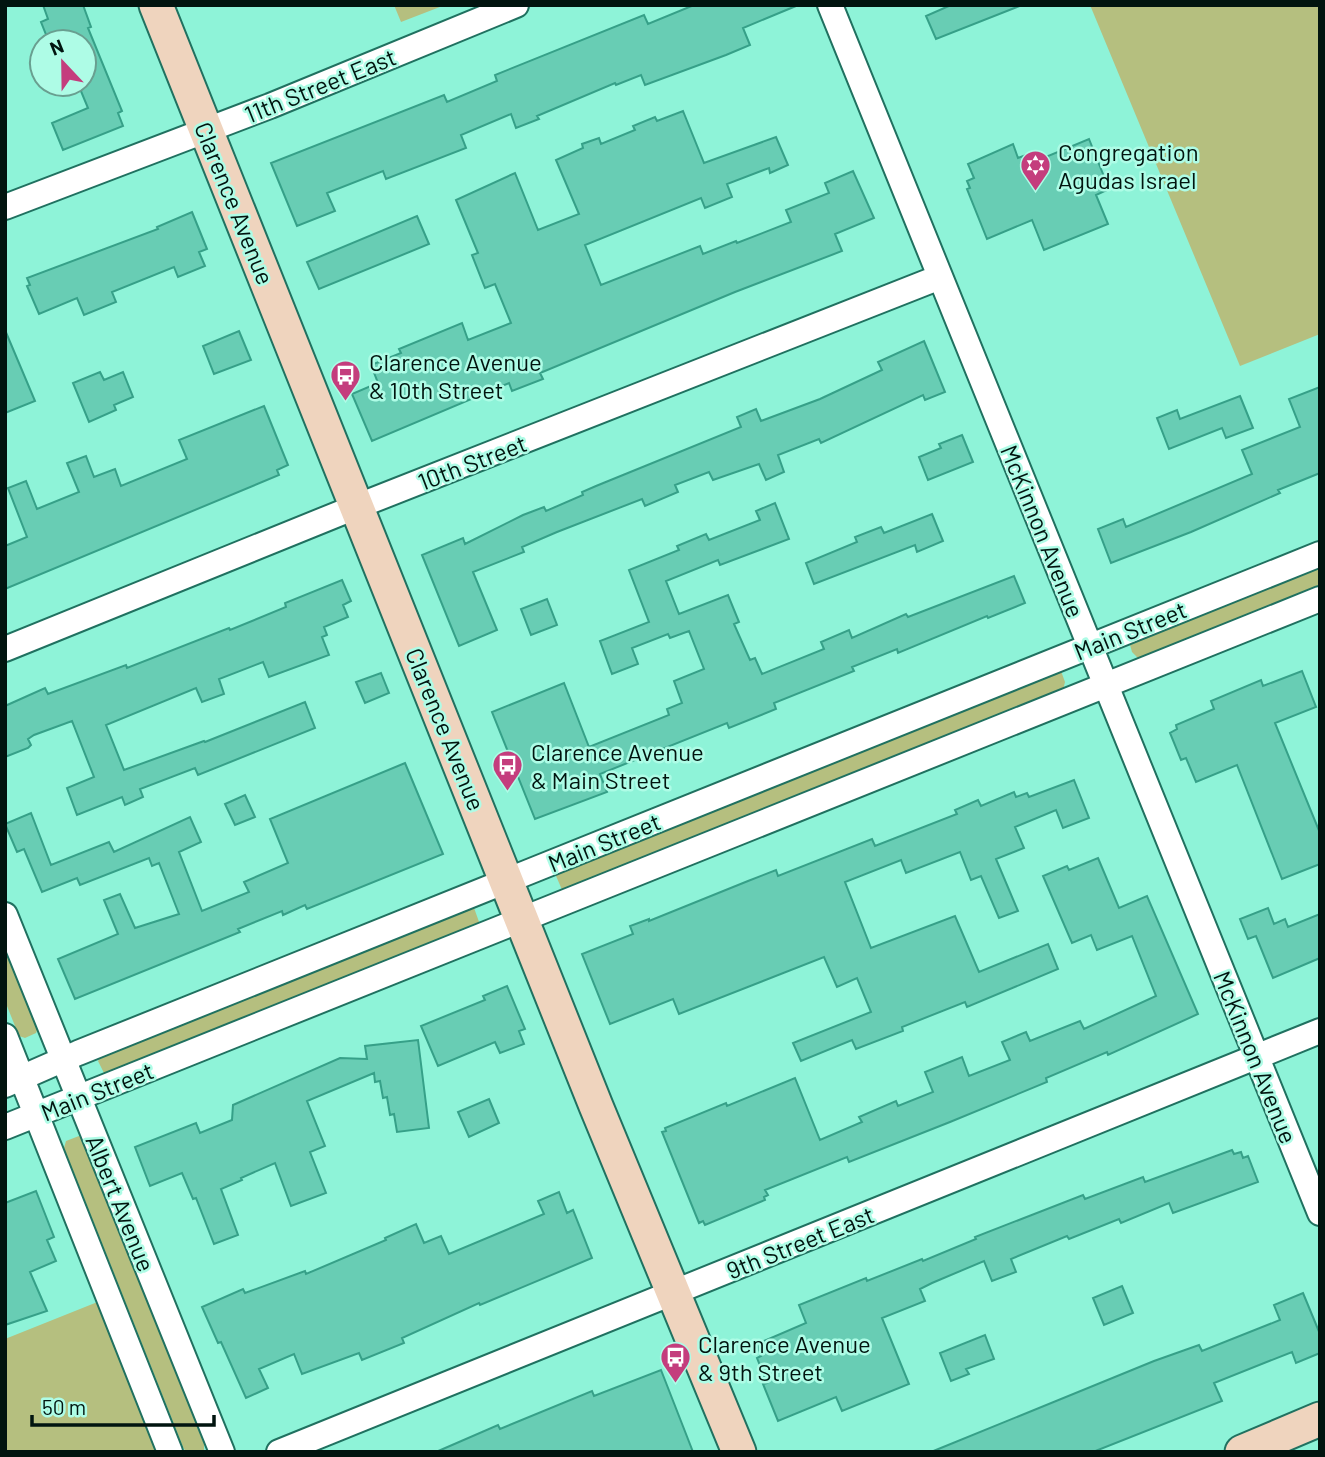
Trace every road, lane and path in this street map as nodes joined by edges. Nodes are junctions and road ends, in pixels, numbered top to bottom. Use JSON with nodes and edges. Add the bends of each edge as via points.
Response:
{"nodes":[{"id":1,"x":156,"y":5,"type":"edge"},
{"id":2,"x":516,"y":5,"type":"edge"},
{"id":3,"x":830,"y":5,"type":"edge"},
{"id":4,"x":207,"y":130,"type":"junction"},
{"id":5,"x":5,"y":207,"type":"edge"},
{"id":6,"x":940,"y":277,"type":"junction"},
{"id":7,"x":358,"y":506,"type":"junction"},
{"id":8,"x":1320,"y":554,"type":"edge"},
{"id":9,"x":1320,"y":599,"type":"edge"},
{"id":10,"x":1090,"y":646,"type":"junction"},
{"id":11,"x":5,"y":649,"type":"edge"},
{"id":12,"x":1106,"y":686,"type":"junction"},
{"id":13,"x":506,"y":881,"type":"junction"},
{"id":14,"x":5,"y":915,"type":"edge"},
{"id":15,"x":522,"y":920,"type":"junction"},
{"id":16,"x":1320,"y":1031,"type":"edge"},
{"id":17,"x":5,"y":1036,"type":"edge"},
{"id":18,"x":1256,"y":1057,"type":"junction"},
{"id":19,"x":62,"y":1059,"type":"junction"},
{"id":20,"x":13,"y":1081,"type":"edge"},
{"id":21,"x":78,"y":1099,"type":"junction"},
{"id":22,"x":37,"y":1115,"type":"junction"},
{"id":23,"x":5,"y":1127,"type":"edge"},
{"id":24,"x":1320,"y":1213,"type":"edge"},
{"id":25,"x":675,"y":1293,"type":"junction"},
{"id":26,"x":1320,"y":1419,"type":"edge"},
{"id":27,"x":170,"y":1452,"type":"edge"},
{"id":28,"x":222,"y":1452,"type":"edge"},
{"id":29,"x":279,"y":1452,"type":"edge"},
{"id":30,"x":739,"y":1452,"type":"edge"},
{"id":31,"x":1242,"y":1452,"type":"edge"}],
"edges":[{"from":1,"to":4,"type":"main road","name":"Clarence Avenue"},
{"from":2,"to":4,"type":"street","name":"11th Street East"},
{"from":3,"to":6,"type":"street","name":"McKinnon Avenue"},
{"from":4,"to":5,"type":"street","name":"11th Street East"},
{"from":4,"to":7,"type":"main road","name":"Clarence Avenue"},
{"from":6,"to":7,"type":"street","name":"10th Street"},
{"from":6,"to":10,"type":"street","name":"McKinnon Avenue"},
{"from":7,"to":11,"type":"street","name":"10th Street"},
{"from":7,"to":13,"type":"main road","name":"Clarence Avenue"},
{"from":8,"to":10,"type":"street","name":"Main Street"},
{"from":9,"to":12,"type":"street","name":"Main Street"},
{"from":10,"to":12,"type":"street","name":"McKinnon Avenue"},
{"from":10,"to":13,"type":"street","name":"Main Street"},
{"from":12,"to":15,"type":"street","name":"Main Street"},
{"from":12,"to":18,"type":"street","name":"McKinnon Avenue"},
{"from":13,"to":15,"type":"main road","name":"Clarence Avenue"},
{"from":13,"to":19,"type":"street","name":"Main Street"},
{"from":14,"to":19,"type":"street","name":"Albert Avenue"},
{"from":15,"to":21,"type":"street","name":"Main Street"},
{"from":15,"to":25,"type":"main road","name":"Clarence Avenue"},
{"from":16,"to":18,"type":"street","name":"9th Street East"},
{"from":17,"to":20,"type":"street","name":"Albert Avenue"},
{"from":18,"to":24,"type":"street","name":"McKinnon Avenue"},
{"from":18,"to":25,"type":"street","name":"9th Street East"},
{"from":19,"to":20,"type":"street","name":"Main Street"},
{"from":19,"to":21,"type":"street","name":"Albert Avenue"},
{"from":20,"to":22,"type":"street","name":"Albert Avenue"},
{"from":21,"to":22,"type":"street","name":"Main Street"},
{"from":21,"to":28,"type":"street","name":"Albert Avenue"},
{"from":22,"to":23,"type":"street","name":"Main Street"},
{"from":22,"to":27,"type":"street","name":"Albert Avenue"},
{"from":25,"to":29,"type":"street","name":"9th Street East"},
{"from":25,"to":30,"type":"main road","name":"Clarence Avenue"},
{"from":26,"to":31,"type":"main road"}]}
